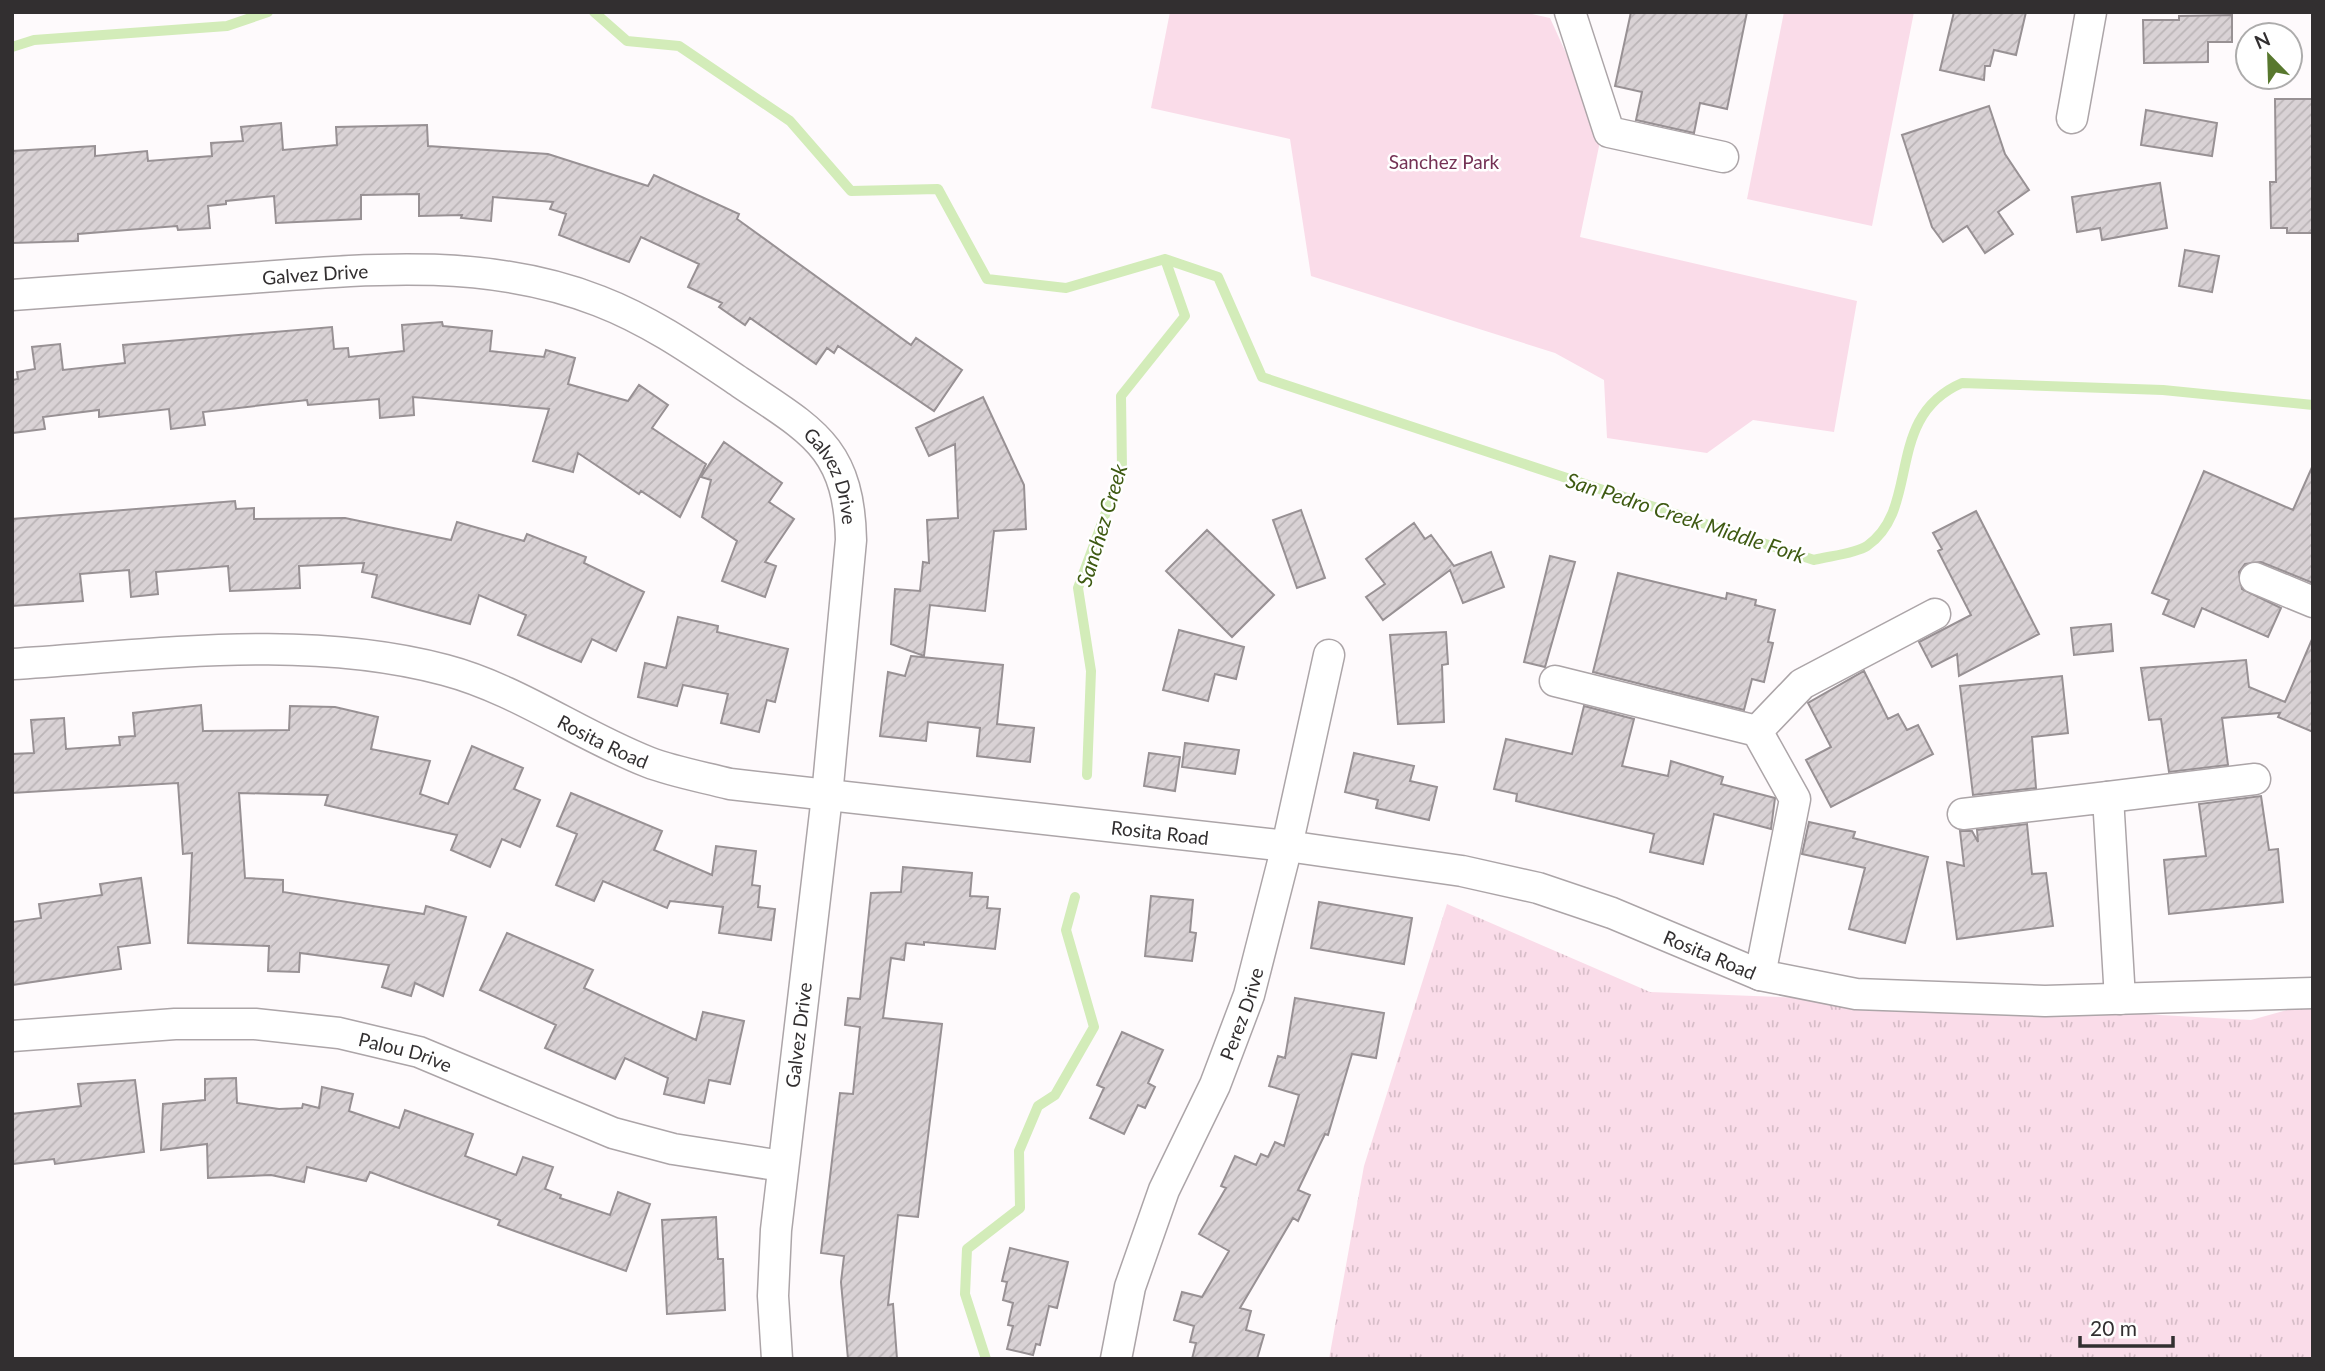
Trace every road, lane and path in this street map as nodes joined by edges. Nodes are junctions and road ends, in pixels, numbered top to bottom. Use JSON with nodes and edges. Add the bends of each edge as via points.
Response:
{"nodes":[{"id":1,"x":1570,"y":12,"type":"edge"},
{"id":2,"x":2091,"y":12,"type":"edge"},
{"id":3,"x":2072,"y":118,"type":"dead end"},
{"id":4,"x":1723,"y":157,"type":"dead end"},
{"id":5,"x":12,"y":295,"type":"edge"},
{"id":6,"x":2255,"y":578,"type":"dead end"},
{"id":7,"x":2313,"y":602,"type":"edge"},
{"id":8,"x":1935,"y":614,"type":"dead end"},
{"id":9,"x":1329,"y":655,"type":"dead end"},
{"id":10,"x":12,"y":664,"type":"edge"},
{"id":11,"x":1555,"y":681,"type":"dead end"},
{"id":12,"x":1757,"y":731,"type":"junction"},
{"id":13,"x":2255,"y":779,"type":"dead end"},
{"id":14,"x":827,"y":796,"type":"junction"},
{"id":15,"x":2108,"y":797,"type":"junction"},
{"id":16,"x":1963,"y":814,"type":"dead end"},
{"id":17,"x":1286,"y":846,"type":"junction"},
{"id":18,"x":1760,"y":975,"type":"junction"},
{"id":19,"x":2313,"y":993,"type":"edge"},
{"id":20,"x":2120,"y":999,"type":"junction"},
{"id":21,"x":12,"y":1035,"type":"edge"},
{"id":22,"x":782,"y":1167,"type":"junction"},
{"id":23,"x":777,"y":1359,"type":"edge"},
{"id":24,"x":1116,"y":1359,"type":"edge"}],
"edges":[{"from":1,"to":4,"type":"street","via":[[1609,132]]},
{"from":2,"to":3,"type":"street"},
{"from":5,"to":14,"type":"street","name":"Galvez Drive","via":[[379,268],[455,270],[533,282],[584,296],[658,327],[786,413],[814,435],[837,463],[850,503],[851,540]]},
{"from":6,"to":7,"type":"street"},
{"from":8,"to":12,"type":"street","via":[[1802,684]]},
{"from":9,"to":17,"type":"street","name":"Perez Drive"},
{"from":10,"to":14,"type":"street","name":"Rosita Road","via":[[237,650],[348,652],[447,670],[533,705],[649,762],[730,784]]},
{"from":11,"to":12,"type":"street"},
{"from":12,"to":18,"type":"street","via":[[1795,799]]},
{"from":13,"to":15,"type":"street"},
{"from":14,"to":17,"type":"street","name":"Rosita Road"},
{"from":14,"to":22,"type":"street","name":"Galvez Drive"},
{"from":15,"to":16,"type":"street"},
{"from":15,"to":20,"type":"street"},
{"from":17,"to":18,"type":"street","name":"Rosita Road","via":[[1462,871],[1538,888],[1612,913]]},
{"from":17,"to":24,"type":"street","name":"Perez Drive","via":[[1249,995],[1215,1085],[1164,1190],[1130,1287]]},
{"from":18,"to":20,"type":"street","name":"Rosita Road","via":[[1856,994]]},
{"from":19,"to":20,"type":"street","name":"Rosita Road"},
{"from":21,"to":22,"type":"street","name":"Palou Drive","via":[[175,1024],[255,1024],[339,1034],[419,1052],[613,1133],[673,1149]]},
{"from":22,"to":23,"type":"street","name":"Galvez Drive","via":[[773,1296]]}]}
